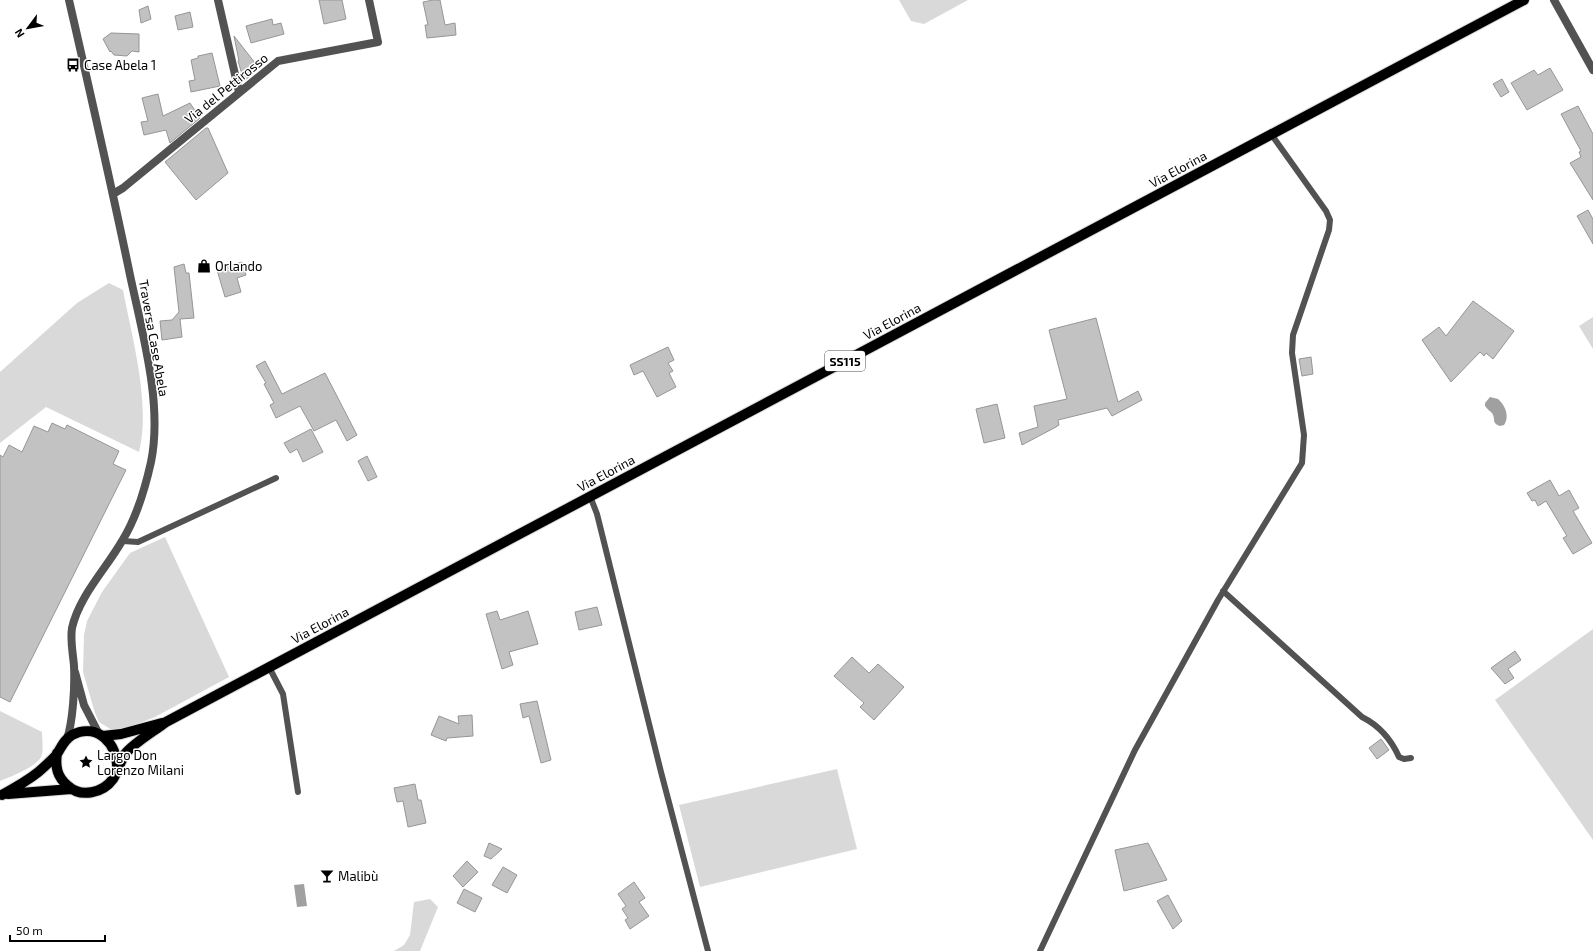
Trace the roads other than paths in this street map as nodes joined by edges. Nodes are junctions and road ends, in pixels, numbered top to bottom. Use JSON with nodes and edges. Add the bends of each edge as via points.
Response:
{"nodes":[{"id":1,"x":69,"y":0,"type":"edge"},
{"id":2,"x":218,"y":0,"type":"edge"},
{"id":3,"x":369,"y":0,"type":"edge"},
{"id":4,"x":1524,"y":0,"type":"edge"},
{"id":5,"x":1554,"y":0,"type":"edge"},
{"id":6,"x":1593,"y":70,"type":"edge"},
{"id":7,"x":239,"y":92,"type":"junction"},
{"id":8,"x":1271,"y":134,"type":"junction"},
{"id":9,"x":114,"y":194,"type":"junction"},
{"id":10,"x":276,"y":478,"type":"dead end"},
{"id":11,"x":590,"y":496,"type":"junction"},
{"id":12,"x":123,"y":540,"type":"junction"},
{"id":13,"x":1223,"y":591,"type":"junction"},
{"id":14,"x":269,"y":667,"type":"junction"},
{"id":15,"x":74,"y":668,"type":"junction"},
{"id":16,"x":166,"y":722,"type":"junction"},
{"id":17,"x":101,"y":735,"type":"junction"},
{"id":18,"x":67,"y":739,"type":"junction"},
{"id":19,"x":57,"y":753,"type":"junction"},
{"id":20,"x":1411,"y":758,"type":"dead end"},
{"id":21,"x":117,"y":768,"type":"junction"},
{"id":22,"x":71,"y":789,"type":"junction"},
{"id":23,"x":298,"y":792,"type":"dead end"},
{"id":24,"x":1,"y":795,"type":"edge"},
{"id":25,"x":708,"y":951,"type":"edge"},
{"id":26,"x":1040,"y":951,"type":"edge"}],
"edges":[{"from":1,"to":9,"type":"street","name":"Traversa Case Abela"},
{"from":2,"to":7,"type":"street"},
{"from":3,"to":7,"type":"street","name":"Via del Pettirosso","via":[[378,42],[278,61]]},
{"from":4,"to":8,"type":"main road","name":"Via Elorina","number":"SS115"},
{"from":5,"to":6,"type":"street"},
{"from":7,"to":9,"type":"street","name":"Via del Pettirosso"},
{"from":8,"to":11,"type":"main road","name":"Via Elorina","number":"SS115"},
{"from":8,"to":13,"type":"lane","via":[[1326,211],[1330,220],[1329,230],[1293,335],[1294,367],[1304,435],[1302,463]]},
{"from":9,"to":12,"type":"street","name":"Traversa Case Abela","via":[[146,356],[155,423],[151,460],[142,494]]},
{"from":10,"to":12,"type":"lane","via":[[138,542]]},
{"from":11,"to":14,"type":"main road","name":"Via Elorina","number":"SS115"},
{"from":11,"to":25,"type":"lane","via":[[597,514]]},
{"from":12,"to":15,"type":"street","name":"Traversa Case Abela","via":[[77,614],[72,628],[71,644]]},
{"from":13,"to":20,"type":"lane","via":[[1362,717],[1382,731],[1399,757]]},
{"from":13,"to":26,"type":"lane","via":[[1127,764]]},
{"from":14,"to":16,"type":"main road","name":"Via Elorina","number":"SS115"},
{"from":14,"to":23,"type":"lane","via":[[284,694]]},
{"from":15,"to":17,"type":"street","via":[[84,705]]},
{"from":15,"to":18,"type":"street","via":[[71,725]]},
{"from":16,"to":17,"type":"main road","via":[[121,734]]},
{"from":16,"to":21,"type":"main road","via":[[126,754]]},
{"from":17,"to":18,"type":"main road","via":[[82,732]]},
{"from":17,"to":21,"type":"main road","via":[[114,750]]},
{"from":18,"to":19,"type":"main road"},
{"from":19,"to":22,"type":"main road","via":[[58,773]]},
{"from":19,"to":24,"type":"main road","via":[[36,775]]},
{"from":21,"to":22,"type":"main road","via":[[114,778],[99,791],[80,793]]},
{"from":22,"to":24,"type":"main road"}]}
